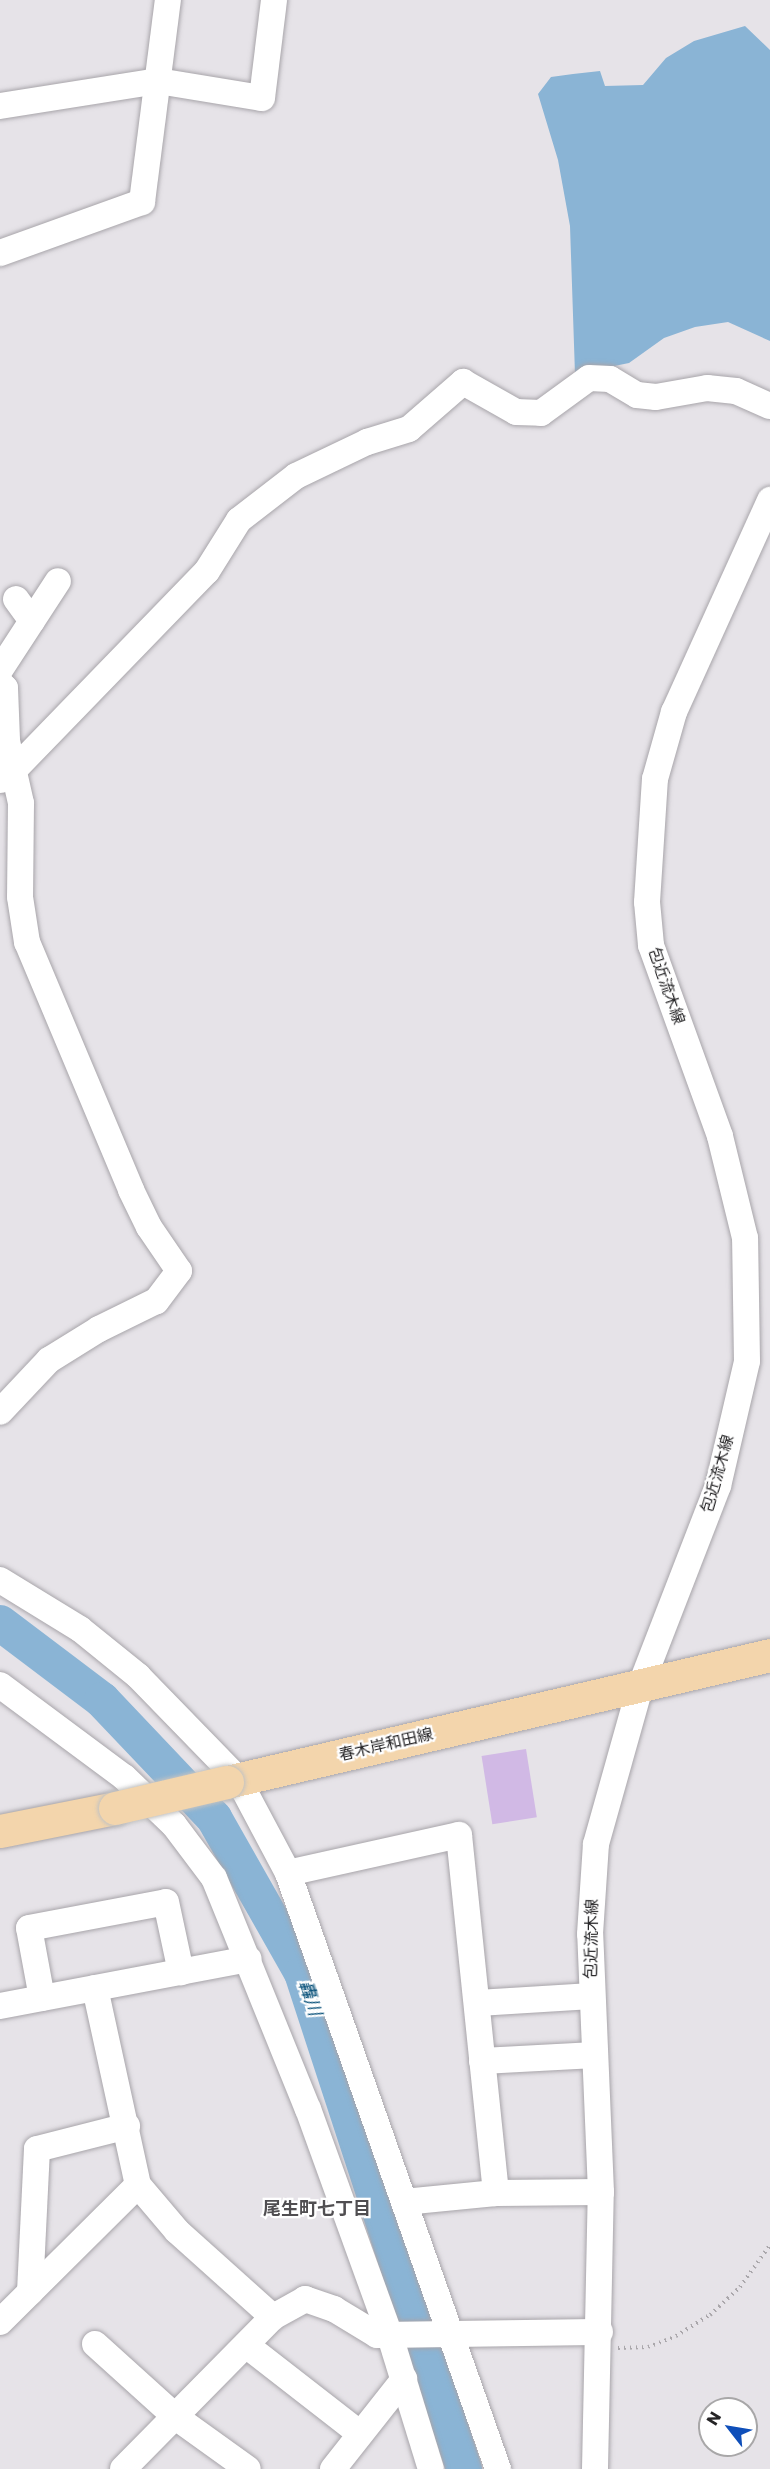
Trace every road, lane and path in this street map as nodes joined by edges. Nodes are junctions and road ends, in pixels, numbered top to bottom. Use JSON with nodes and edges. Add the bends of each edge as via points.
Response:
{"nodes":[{"id":1,"x":168,"y":0,"type":"edge"},
{"id":2,"x":274,"y":0,"type":"edge"},
{"id":3,"x":158,"y":81,"type":"junction"},
{"id":4,"x":0,"y":106,"type":"edge"},
{"id":5,"x":0,"y":253,"type":"edge"},
{"id":6,"x":770,"y":406,"type":"edge"},
{"id":7,"x":770,"y":500,"type":"edge"},
{"id":8,"x":58,"y":581,"type":"dead end"},
{"id":9,"x":16,"y":599,"type":"dead end"},
{"id":10,"x":32,"y":621,"type":"junction"},
{"id":11,"x":0,"y":670,"type":"edge"},
{"id":12,"x":0,"y":683,"type":"edge"},
{"id":13,"x":8,"y":774,"type":"edge"},
{"id":14,"x":0,"y":1412,"type":"edge"},
{"id":15,"x":0,"y":1580,"type":"edge"},
{"id":16,"x":770,"y":1655,"type":"edge"},
{"id":17,"x":0,"y":1685,"type":"edge"},
{"id":18,"x":640,"y":1687,"type":"junction"},
{"id":19,"x":232,"y":1781,"type":"junction"},
{"id":20,"x":0,"y":1831,"type":"edge"},
{"id":21,"x":288,"y":1873,"type":"junction"},
{"id":22,"x":249,"y":1959,"type":"junction"},
{"id":23,"x":181,"y":1972,"type":"junction"},
{"id":24,"x":95,"y":1988,"type":"junction"},
{"id":25,"x":592,"y":1996,"type":"junction"},
{"id":26,"x":42,"y":1998,"type":"junction"},
{"id":27,"x":478,"y":2003,"type":"junction"},
{"id":28,"x":0,"y":2006,"type":"edge"},
{"id":29,"x":595,"y":2055,"type":"junction"},
{"id":30,"x":482,"y":2061,"type":"junction"},
{"id":31,"x":126,"y":2126,"type":"junction"},
{"id":32,"x":138,"y":2185,"type":"junction"},
{"id":33,"x":601,"y":2192,"type":"junction"},
{"id":34,"x":496,"y":2193,"type":"junction"},
{"id":35,"x":404,"y":2202,"type":"junction"},
{"id":36,"x":770,"y":2245,"type":"edge"},
{"id":37,"x":30,"y":2292,"type":"junction"},
{"id":38,"x":273,"y":2317,"type":"junction"},
{"id":39,"x":0,"y":2322,"type":"edge"},
{"id":40,"x":454,"y":2335,"type":"junction"},
{"id":41,"x":390,"y":2336,"type":"junction"},
{"id":42,"x":599,"y":2341,"type":"junction"},
{"id":43,"x":95,"y":2344,"type":"dead end"},
{"id":44,"x":246,"y":2345,"type":"junction"},
{"id":45,"x":404,"y":2379,"type":"junction"},
{"id":46,"x":177,"y":2418,"type":"junction"},
{"id":47,"x":359,"y":2433,"type":"junction"},
{"id":48,"x":123,"y":2469,"type":"edge"},
{"id":49,"x":248,"y":2469,"type":"edge"},
{"id":50,"x":333,"y":2469,"type":"edge"},
{"id":51,"x":431,"y":2469,"type":"edge"},
{"id":52,"x":498,"y":2469,"type":"edge"},
{"id":53,"x":596,"y":2469,"type":"edge"}],
"edges":[{"from":1,"to":3,"type":"street"},
{"from":2,"to":3,"type":"street","via":[[262,98]]},
{"from":3,"to":4,"type":"street"},
{"from":3,"to":5,"type":"street","via":[[142,202]]},
{"from":6,"to":13,"type":"street","via":[[736,391],[707,388],[656,397],[637,395],[610,379],[589,378],[542,412],[516,412],[463,382],[409,429],[367,442],[296,476],[239,520],[207,571]]},
{"from":7,"to":18,"type":"street","name":"包近流木線","via":[[674,712],[655,779],[648,902],[651,945],[720,1136],[745,1238],[747,1361],[718,1486]]},
{"from":8,"to":10,"type":"street"},
{"from":9,"to":10,"type":"street"},
{"from":10,"to":11,"type":"street"},
{"from":12,"to":13,"type":"street","via":[[5,688]]},
{"from":13,"to":14,"type":"street","via":[[21,803],[20,897],[27,942],[131,1190],[149,1227],[179,1271],[156,1301],[99,1329],[49,1360]]},
{"from":15,"to":19,"type":"street","via":[[80,1629],[138,1676]]},
{"from":16,"to":18,"type":"main road","name":"春木岸和田線"},
{"from":17,"to":22,"type":"street","via":[[124,1777],[174,1825],[214,1878]]},
{"from":18,"to":19,"type":"main road","name":"春木岸和田線"},
{"from":18,"to":25,"type":"street","name":"包近流木線","via":[[596,1844],[590,1934]]},
{"from":19,"to":20,"type":"main road","name":"春木岸和田線","bridge":true},
{"from":19,"to":21,"type":"street"},
{"from":21,"to":27,"type":"street","via":[[459,1835]]},
{"from":21,"to":35,"type":"street"},
{"from":22,"to":23,"type":"street"},
{"from":22,"to":41,"type":"street"},
{"from":23,"to":24,"type":"street"},
{"from":23,"to":26,"type":"street","via":[[166,1902],[29,1928]]},
{"from":24,"to":26,"type":"street"},
{"from":24,"to":31,"type":"street"},
{"from":25,"to":27,"type":"street"},
{"from":25,"to":29,"type":"street","name":"包近流木線"},
{"from":26,"to":28,"type":"street"},
{"from":27,"to":30,"type":"street"},
{"from":29,"to":30,"type":"street"},
{"from":29,"to":33,"type":"street","name":"包近流木線"},
{"from":30,"to":34,"type":"street"},
{"from":31,"to":32,"type":"street"},
{"from":31,"to":37,"type":"street","via":[[37,2149]]},
{"from":32,"to":37,"type":"street"},
{"from":32,"to":38,"type":"street","via":[[177,2231]]},
{"from":33,"to":34,"type":"street"},
{"from":33,"to":42,"type":"street","name":"包近流木線"},
{"from":34,"to":35,"type":"street"},
{"from":35,"to":40,"type":"street"},
{"from":36,"to":42,"type":"path","via":[[740,2287],[710,2315],[676,2336],[648,2347]]},
{"from":37,"to":39,"type":"street"},
{"from":38,"to":41,"type":"street","via":[[305,2300],[334,2309],[377,2336]]},
{"from":38,"to":44,"type":"street"},
{"from":40,"to":41,"type":"street"},
{"from":40,"to":42,"type":"street"},
{"from":40,"to":52,"type":"street"},
{"from":41,"to":45,"type":"street"},
{"from":42,"to":53,"type":"street","name":"包近流木線"},
{"from":43,"to":46,"type":"street"},
{"from":44,"to":46,"type":"street"},
{"from":44,"to":47,"type":"street"},
{"from":45,"to":47,"type":"street"},
{"from":45,"to":51,"type":"street"},
{"from":46,"to":48,"type":"street"},
{"from":46,"to":49,"type":"street"},
{"from":47,"to":50,"type":"street"}]}
